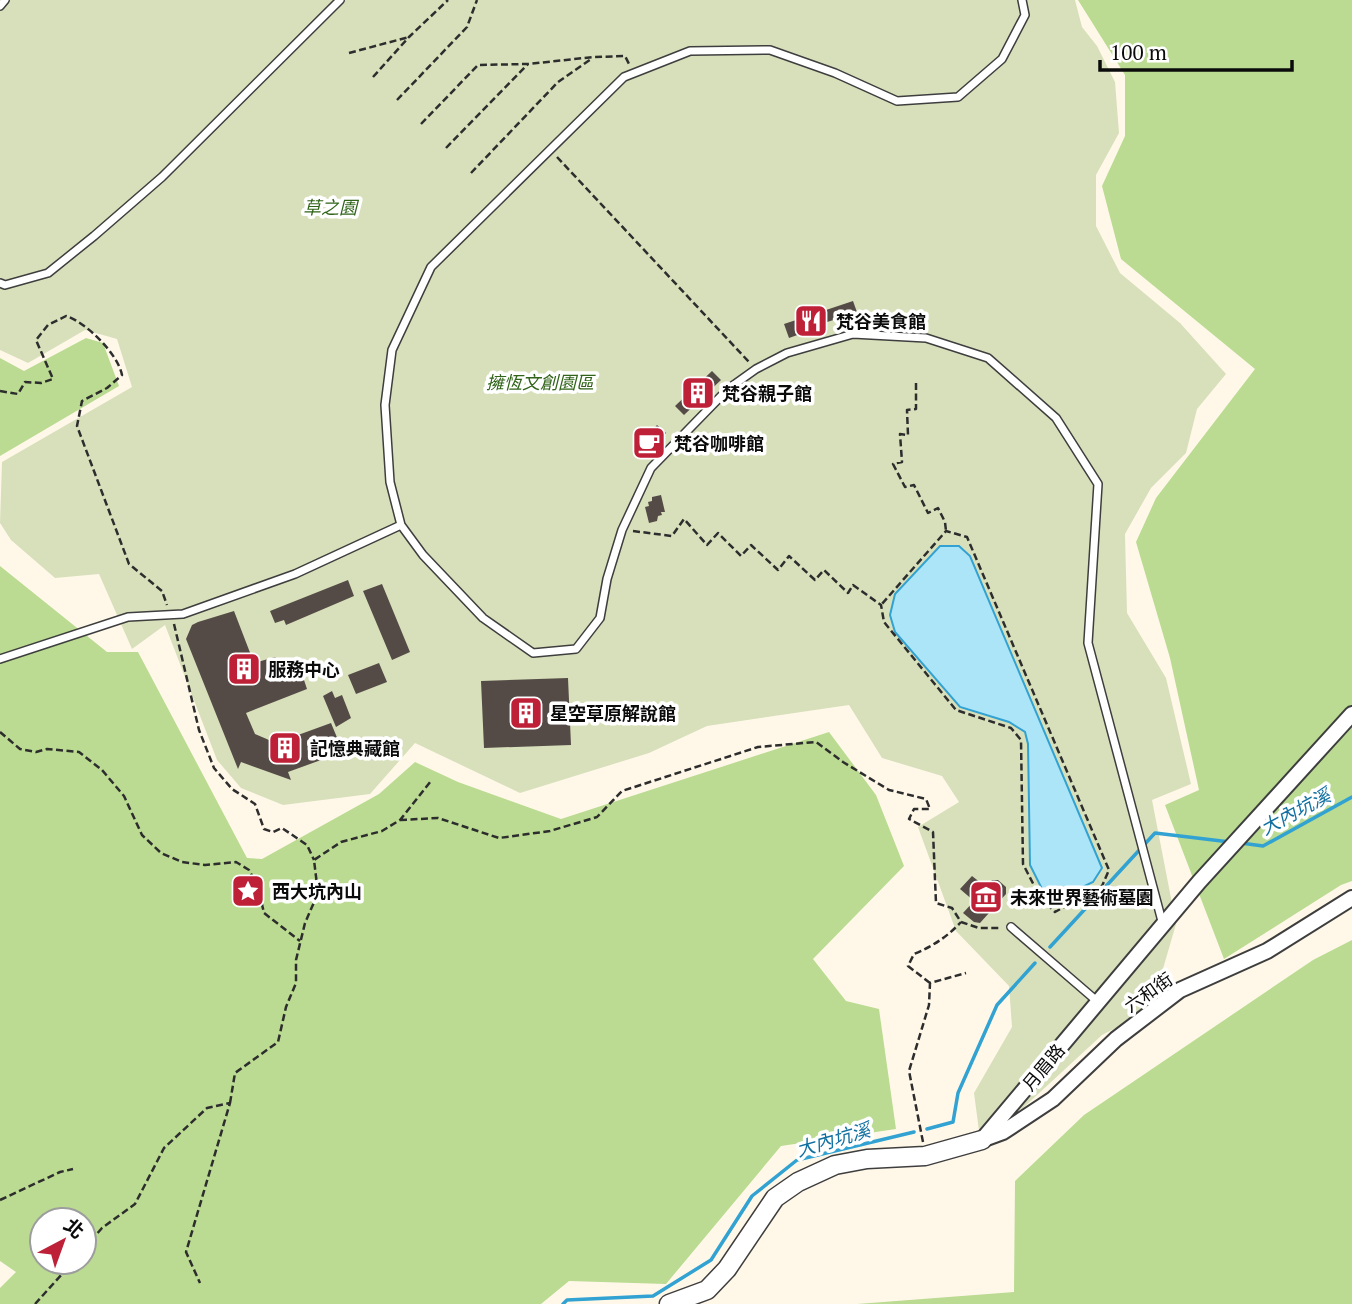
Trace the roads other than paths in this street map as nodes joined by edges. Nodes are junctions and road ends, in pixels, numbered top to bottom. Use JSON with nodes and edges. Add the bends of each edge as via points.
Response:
{"nodes":[{"id":1,"x":5,"y":0,"type":"edge"},
{"id":2,"x":340,"y":0,"type":"edge"},
{"id":3,"x":1022,"y":0,"type":"edge"},
{"id":4,"x":0,"y":6,"type":"edge"},
{"id":5,"x":0,"y":283,"type":"edge"},
{"id":6,"x":401,"y":525,"type":"junction"},
{"id":7,"x":0,"y":659,"type":"edge"},
{"id":8,"x":1352,"y":713,"type":"edge"},
{"id":9,"x":1352,"y":898,"type":"edge"},
{"id":10,"x":1163,"y":925,"type":"junction"},
{"id":11,"x":1011,"y":928,"type":"road end"},
{"id":12,"x":1098,"y":1002,"type":"junction"},
{"id":13,"x":982,"y":1140,"type":"junction"},
{"id":14,"x":668,"y":1304,"type":"edge"}],
"edges":[{"from":1,"to":4,"type":"lane"},
{"from":2,"to":5,"type":"lane","via":[[162,177],[94,236],[48,273]]},
{"from":3,"to":6,"type":"lane","via":[[1025,15],[1002,58],[958,97],[897,101],[771,50],[690,51],[624,77],[431,267],[392,350],[384,405],[390,482]]},
{"from":6,"to":7,"type":"lane","via":[[295,574],[183,614],[128,617]]},
{"from":6,"to":10,"type":"lane","via":[[483,618],[533,653],[576,649],[600,618],[622,530],[650,468],[728,389],[756,369],[787,353],[853,334],[926,338],[988,358],[1056,418],[1098,484],[1088,643]]},
{"from":8,"to":10,"type":"street","name":"月眉路"},
{"from":9,"to":13,"type":"street","name":"六和街","via":[[1267,951],[1180,990],[1116,1039],[1052,1099],[1003,1132]]},
{"from":10,"to":12,"type":"street","name":"月眉路"},
{"from":11,"to":12,"type":"lane"},
{"from":12,"to":13,"type":"street","name":"月眉路"},
{"from":13,"to":14,"type":"street","via":[[925,1156],[835,1165],[798,1182],[775,1198],[727,1269],[707,1290]]}]}
